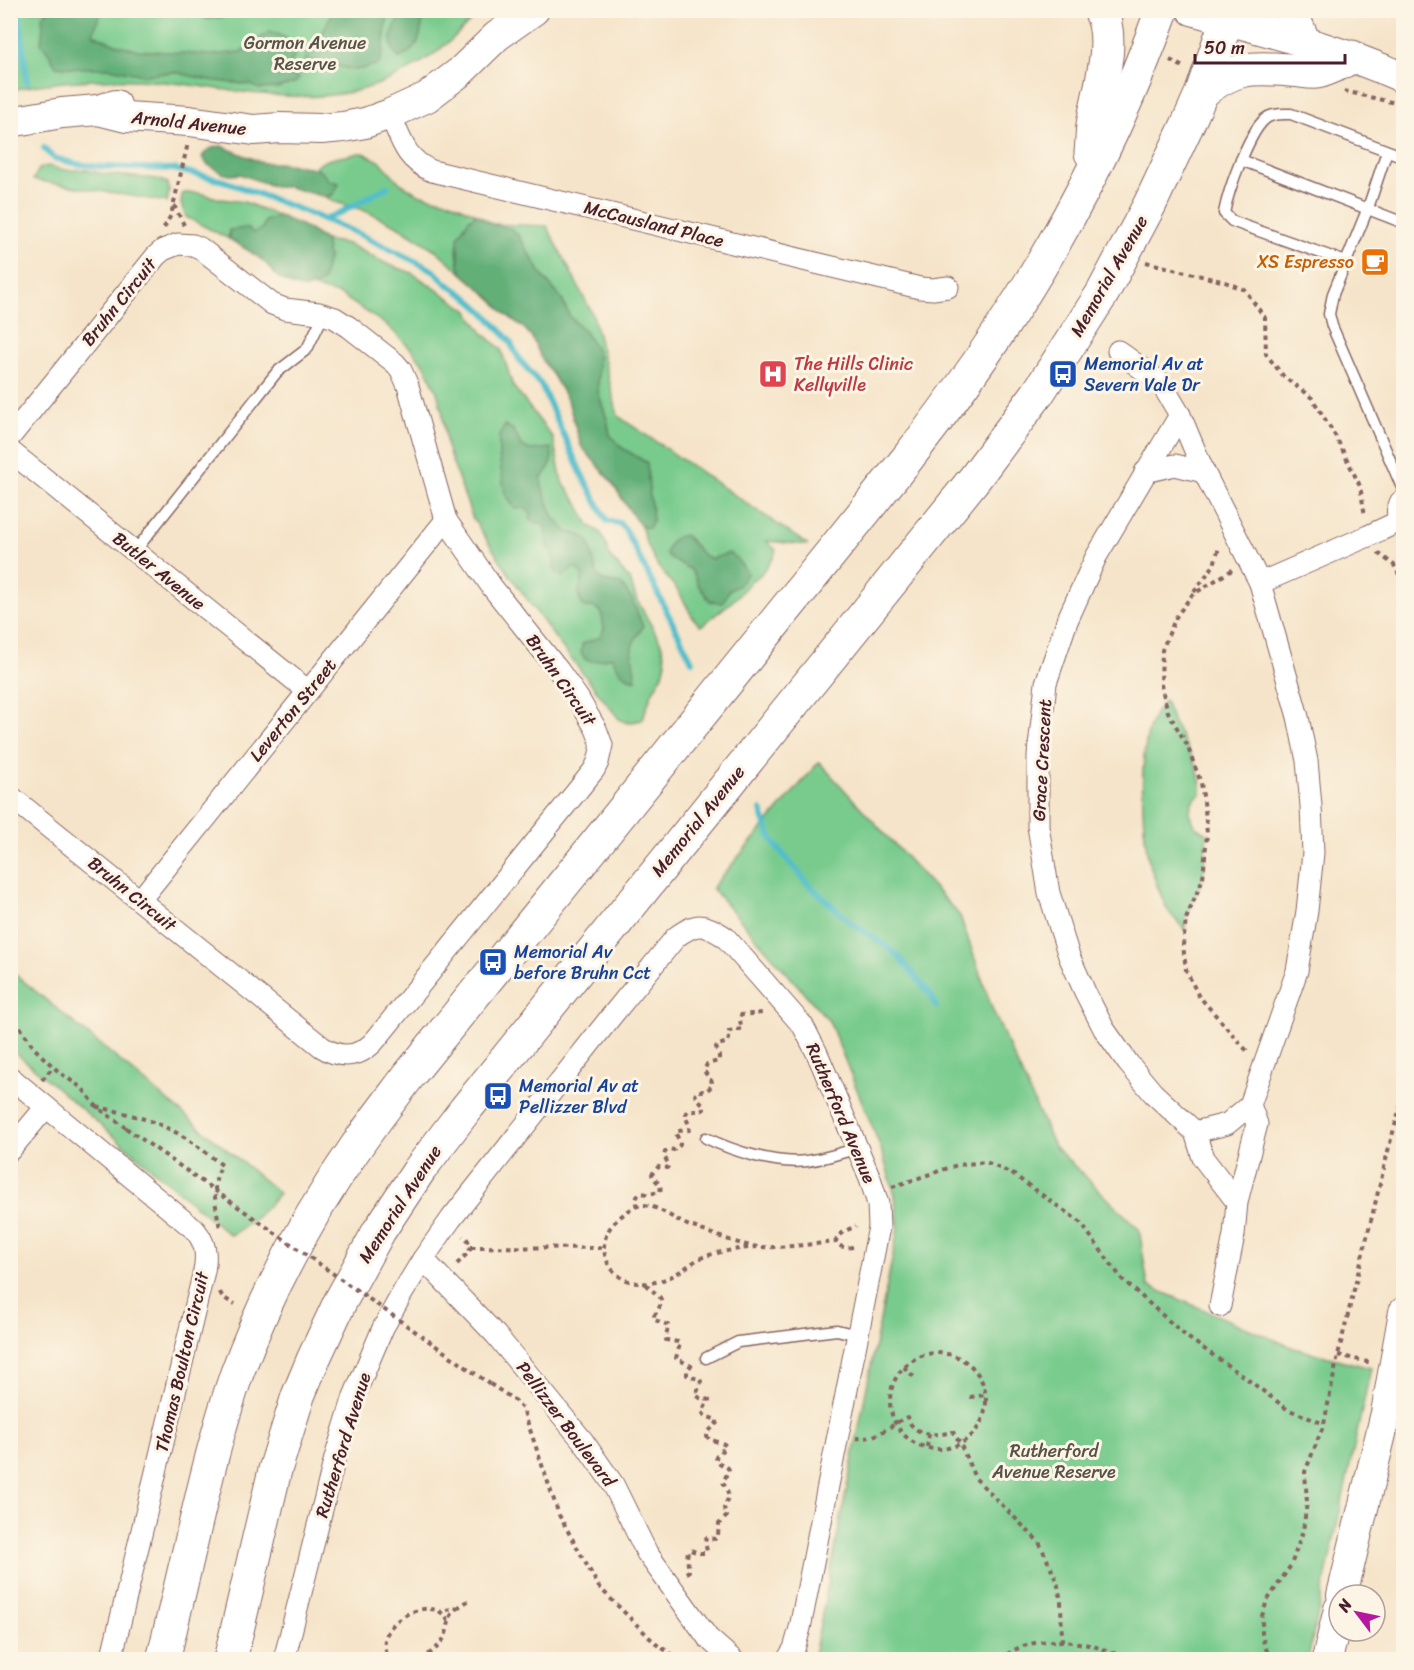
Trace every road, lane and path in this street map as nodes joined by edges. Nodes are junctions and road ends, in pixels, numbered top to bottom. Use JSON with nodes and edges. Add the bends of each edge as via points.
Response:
{"nodes":[{"id":1,"x":534,"y":10,"type":"edge"},
{"id":2,"x":1100,"y":10,"type":"edge"},
{"id":3,"x":1162,"y":10,"type":"edge"},
{"id":4,"x":1192,"y":10,"type":"edge"},
{"id":5,"x":1290,"y":10,"type":"edge"},
{"id":6,"x":1228,"y":15,"type":"edge"},
{"id":7,"x":1304,"y":42,"type":"junction"},
{"id":8,"x":1352,"y":57,"type":"junction"},
{"id":9,"x":1404,"y":78,"type":"edge"},
{"id":10,"x":1202,"y":92,"type":"junction"},
{"id":11,"x":390,"y":114,"type":"junction"},
{"id":12,"x":10,"y":122,"type":"edge"},
{"id":13,"x":1386,"y":151,"type":"junction"},
{"id":14,"x":185,"y":154,"type":"dead end"},
{"id":15,"x":1404,"y":157,"type":"edge"},
{"id":16,"x":1241,"y":160,"type":"junction"},
{"id":17,"x":1090,"y":179,"type":"junction"},
{"id":18,"x":174,"y":204,"type":"junction"},
{"id":19,"x":1368,"y":208,"type":"junction"},
{"id":20,"x":1404,"y":223,"type":"edge"},
{"id":21,"x":185,"y":227,"type":"dead end"},
{"id":22,"x":162,"y":231,"type":"dead end"},
{"id":23,"x":1140,"y":260,"type":"dead end"},
{"id":24,"x":1346,"y":262,"type":"junction"},
{"id":25,"x":948,"y":287,"type":"dead end"},
{"id":26,"x":324,"y":314,"type":"junction"},
{"id":27,"x":1118,"y":351,"type":"dead end"},
{"id":28,"x":1180,"y":415,"type":"junction"},
{"id":29,"x":10,"y":437,"type":"edge"},
{"id":30,"x":10,"y":450,"type":"edge"},
{"id":31,"x":1145,"y":472,"type":"junction"},
{"id":32,"x":1204,"y":472,"type":"junction"},
{"id":33,"x":1404,"y":492,"type":"edge"},
{"id":34,"x":1404,"y":505,"type":"edge"},
{"id":35,"x":1404,"y":519,"type":"edge"},
{"id":36,"x":446,"y":520,"type":"junction"},
{"id":37,"x":1368,"y":536,"type":"junction"},
{"id":38,"x":1220,"y":544,"type":"dead end"},
{"id":39,"x":135,"y":551,"type":"junction"},
{"id":40,"x":1248,"y":560,"type":"junction"},
{"id":41,"x":1260,"y":583,"type":"junction"},
{"id":42,"x":1404,"y":584,"type":"edge"},
{"id":43,"x":1192,"y":595,"type":"junction"},
{"id":44,"x":308,"y":691,"type":"junction"},
{"id":45,"x":10,"y":796,"type":"edge"},
{"id":46,"x":140,"y":900,"type":"junction"},
{"id":47,"x":10,"y":1012,"type":"edge"},
{"id":48,"x":762,"y":1013,"type":"dead end"},
{"id":49,"x":53,"y":1067,"type":"junction"},
{"id":50,"x":1263,"y":1068,"type":"junction"},
{"id":51,"x":10,"y":1077,"type":"edge"},
{"id":52,"x":38,"y":1085,"type":"dead end"},
{"id":53,"x":1404,"y":1094,"type":"edge"},
{"id":54,"x":1250,"y":1104,"type":"junction"},
{"id":55,"x":46,"y":1107,"type":"junction"},
{"id":56,"x":97,"y":1107,"type":"junction"},
{"id":57,"x":1195,"y":1131,"type":"junction"},
{"id":58,"x":706,"y":1138,"type":"dead end"},
{"id":59,"x":858,"y":1148,"type":"junction"},
{"id":60,"x":10,"y":1150,"type":"edge"},
{"id":61,"x":875,"y":1193,"type":"junction"},
{"id":62,"x":1237,"y":1202,"type":"junction"},
{"id":63,"x":637,"y":1207,"type":"junction"},
{"id":64,"x":856,"y":1226,"type":"dead end"},
{"id":65,"x":221,"y":1235,"type":"dead end"},
{"id":66,"x":463,"y":1236,"type":"dead end"},
{"id":67,"x":837,"y":1242,"type":"junction"},
{"id":68,"x":471,"y":1247,"type":"junction"},
{"id":69,"x":757,"y":1247,"type":"junction"},
{"id":70,"x":853,"y":1247,"type":"dead end"},
{"id":71,"x":604,"y":1248,"type":"junction"},
{"id":72,"x":423,"y":1259,"type":"junction"},
{"id":73,"x":457,"y":1264,"type":"dead end"},
{"id":74,"x":646,"y":1284,"type":"junction"},
{"id":75,"x":218,"y":1288,"type":"dead end"},
{"id":76,"x":235,"y":1304,"type":"dead end"},
{"id":77,"x":1220,"y":1306,"type":"dead end"},
{"id":78,"x":1404,"y":1312,"type":"edge"},
{"id":79,"x":857,"y":1335,"type":"junction"},
{"id":80,"x":1400,"y":1356,"type":"edge"},
{"id":81,"x":706,"y":1358,"type":"joint"},
{"id":82,"x":689,"y":1365,"type":"junction"},
{"id":83,"x":904,"y":1367,"type":"junction"},
{"id":84,"x":915,"y":1378,"type":"dead end"},
{"id":85,"x":985,"y":1395,"type":"junction"},
{"id":86,"x":970,"y":1397,"type":"dead end"},
{"id":87,"x":895,"y":1423,"type":"junction"},
{"id":88,"x":1324,"y":1424,"type":"junction"},
{"id":89,"x":837,"y":1434,"type":"junction"},
{"id":90,"x":929,"y":1434,"type":"junction"},
{"id":91,"x":960,"y":1443,"type":"junction"},
{"id":92,"x":927,"y":1447,"type":"junction"},
{"id":93,"x":686,"y":1574,"type":"dead end"},
{"id":94,"x":1345,"y":1583,"type":"edge"},
{"id":95,"x":471,"y":1599,"type":"dead end"},
{"id":96,"x":457,"y":1608,"type":"junction"},
{"id":97,"x":440,"y":1611,"type":"junction"},
{"id":98,"x":448,"y":1621,"type":"junction"},
{"id":99,"x":1062,"y":1641,"type":"junction"},
{"id":100,"x":1331,"y":1643,"type":"edge"},
{"id":101,"x":390,"y":1658,"type":"edge"},
{"id":102,"x":111,"y":1659,"type":"edge"},
{"id":103,"x":163,"y":1659,"type":"edge"},
{"id":104,"x":230,"y":1659,"type":"edge"},
{"id":105,"x":284,"y":1659,"type":"edge"},
{"id":106,"x":381,"y":1659,"type":"edge"},
{"id":107,"x":421,"y":1659,"type":"edge"},
{"id":108,"x":681,"y":1659,"type":"edge"},
{"id":109,"x":733,"y":1659,"type":"edge"},
{"id":110,"x":787,"y":1659,"type":"edge"},
{"id":111,"x":1000,"y":1659,"type":"edge"},
{"id":112,"x":1129,"y":1659,"type":"edge"},
{"id":113,"x":1271,"y":1659,"type":"edge"},
{"id":114,"x":1327,"y":1659,"type":"edge"}],
"edges":[{"from":1,"to":11,"type":"street","name":"Arnold Avenue","via":[[497,36],[444,85]]},
{"from":2,"to":17,"type":"main road","via":[[1107,27],[1107,43],[1093,126]]},
{"from":3,"to":17,"type":"main road"},
{"from":4,"to":6,"type":"street"},
{"from":5,"to":7,"type":"main road"},
{"from":6,"to":7,"type":"street"},
{"from":6,"to":10,"type":"main road","name":"Memorial Avenue"},
{"from":7,"to":8,"type":"street"},
{"from":8,"to":9,"type":"street"},
{"from":8,"to":10,"type":"main road","via":[[1317,72],[1267,68],[1231,72]]},
{"from":10,"to":104,"type":"main road","name":"Memorial Avenue","via":[[1150,204],[1102,294],[1031,402],[960,497],[465,1110],[420,1168],[379,1231],[326,1329],[298,1396],[275,1470]]},
{"from":11,"to":12,"type":"street","name":"Arnold Avenue","via":[[343,127],[280,128],[225,108],[128,102],[98,111]]},
{"from":11,"to":25,"type":"street","name":"McCausland Place","via":[[406,151],[432,171],[920,288]]},
{"from":13,"to":15,"type":"lane"},
{"from":13,"to":16,"type":"lane","via":[[1291,114],[1279,113],[1269,116],[1256,129]]},
{"from":13,"to":19,"type":"lane"},
{"from":14,"to":18,"type":"path"},
{"from":16,"to":19,"type":"lane"},
{"from":16,"to":24,"type":"lane","via":[[1224,213],[1232,221]]},
{"from":17,"to":103,"type":"main road","via":[[1046,260],[951,404],[410,1074],[323,1198],[277,1282],[234,1383],[213,1452]]},
{"from":18,"to":21,"type":"path"},
{"from":18,"to":22,"type":"path"},
{"from":19,"to":20,"type":"lane"},
{"from":19,"to":24,"type":"lane"},
{"from":23,"to":37,"type":"path","via":[[1245,290],[1265,318],[1266,354],[1284,376],[1312,398],[1336,437],[1360,486]]},
{"from":24,"to":33,"type":"lane","via":[[1333,294],[1329,314],[1332,327]]},
{"from":26,"to":29,"type":"street","name":"Bruhn Circuit","via":[[278,307],[200,248],[170,246],[156,256]]},
{"from":26,"to":36,"type":"street","name":"Bruhn Circuit","via":[[349,327],[401,370]]},
{"from":26,"to":39,"type":"lane","via":[[307,349],[277,372]]},
{"from":27,"to":28,"type":"street","via":[[1161,383]]},
{"from":28,"to":31,"type":"street","name":"Grace Crescent"},
{"from":28,"to":32,"type":"street"},
{"from":30,"to":39,"type":"street","name":"Butler Avenue"},
{"from":31,"to":32,"type":"street","via":[[1175,465]]},
{"from":31,"to":57,"type":"street","name":"Grace Crescent","via":[[1096,557],[1067,621],[1046,683],[1038,756],[1038,826],[1049,893],[1069,956],[1104,1029],[1153,1093]]},
{"from":32,"to":40,"type":"street"},
{"from":34,"to":35,"type":"street"},
{"from":35,"to":37,"type":"street"},
{"from":36,"to":44,"type":"street","name":"Leverton Street"},
{"from":36,"to":46,"type":"street","name":"Bruhn Circuit","via":[[492,587],[579,698],[602,745],[594,770],[371,1045],[358,1054],[340,1055],[322,1047]]},
{"from":37,"to":41,"type":"street"},
{"from":37,"to":42,"type":"path","via":[[1379,555],[1394,565]]},
{"from":38,"to":43,"type":"path","via":[[1214,565]]},
{"from":39,"to":44,"type":"street","name":"Butler Avenue"},
{"from":40,"to":41,"type":"street"},
{"from":40,"to":43,"type":"path"},
{"from":41,"to":50,"type":"street","via":[[1307,761],[1313,854],[1297,971]]},
{"from":43,"to":50,"type":"path","via":[[1176,617],[1162,650],[1161,685],[1168,712],[1187,745],[1201,783],[1206,817],[1203,878],[1186,920],[1186,970],[1198,995]]},
{"from":44,"to":46,"type":"street","name":"Leverton Street"},
{"from":45,"to":46,"type":"street","name":"Bruhn Circuit"},
{"from":47,"to":49,"type":"path","via":[[34,1048]]},
{"from":48,"to":63,"type":"path","via":[[741,1015],[742,1029],[729,1031],[728,1042],[716,1047],[719,1061],[707,1064],[704,1071],[712,1086],[695,1095],[704,1109],[686,1113],[689,1130],[678,1131],[678,1148],[665,1152],[669,1165],[658,1167],[652,1174],[660,1192],[640,1192],[635,1201]]},
{"from":49,"to":52,"type":"path"},
{"from":49,"to":56,"type":"path","via":[[82,1088]]},
{"from":50,"to":54,"type":"street"},
{"from":51,"to":55,"type":"street","name":"Thomas Boulton Circuit"},
{"from":53,"to":88,"type":"path"},
{"from":54,"to":57,"type":"street","via":[[1227,1124]]},
{"from":54,"to":62,"type":"street","via":[[1257,1124]]},
{"from":55,"to":60,"type":"street"},
{"from":55,"to":102,"type":"street","name":"Thomas Boulton Circuit","via":[[195,1230],[205,1248],[204,1270]]},
{"from":56,"to":65,"type":"path","via":[[169,1130],[222,1165],[214,1182]]},
{"from":56,"to":108,"type":"path","bridge":true,"via":[[513,1399],[523,1409],[559,1515],[599,1587],[656,1644]]},
{"from":57,"to":62,"type":"street","via":[[1203,1158]]},
{"from":58,"to":59,"type":"lane","via":[[736,1151],[781,1161],[806,1161]]},
{"from":59,"to":61,"type":"street","name":"Rutherford Avenue"},
{"from":59,"to":72,"type":"street","name":"Rutherford Avenue","via":[[803,1026],[725,937],[702,925],[690,927],[676,937],[610,1018]]},
{"from":61,"to":79,"type":"street","name":"Rutherford Avenue","via":[[879,1227]]},
{"from":61,"to":88,"type":"path","via":[[957,1165],[986,1162],[1014,1176],[1080,1222],[1122,1279],[1187,1336],[1287,1409]]},
{"from":62,"to":77,"type":"street"},
{"from":63,"to":69,"type":"path","via":[[652,1207],[689,1226]]},
{"from":63,"to":71,"type":"path","via":[[611,1226]]},
{"from":64,"to":67,"type":"path","via":[[840,1234]]},
{"from":66,"to":68,"type":"path"},
{"from":67,"to":69,"type":"path"},
{"from":67,"to":70,"type":"path","via":[[845,1248]]},
{"from":68,"to":71,"type":"path"},
{"from":68,"to":73,"type":"path"},
{"from":69,"to":74,"type":"path","via":[[702,1258],[675,1275]]},
{"from":71,"to":74,"type":"path","via":[[608,1263],[622,1279]]},
{"from":72,"to":105,"type":"street","name":"Rutherford Avenue","via":[[383,1328],[354,1396]]},
{"from":72,"to":109,"type":"street","name":"Pellizzer Boulevard","via":[[496,1335],[583,1441],[613,1484],[647,1553],[708,1638]]},
{"from":74,"to":82,"type":"path","via":[[662,1302],[655,1320],[668,1325],[666,1340],[680,1344],[676,1358]]},
{"from":75,"to":76,"type":"path","via":[[221,1295]]},
{"from":78,"to":80,"type":"street"},
{"from":79,"to":81,"type":"lane","via":[[837,1330],[738,1342]]},
{"from":79,"to":89,"type":"street","name":"Rutherford Avenue"},
{"from":80,"to":94,"type":"street"},
{"from":81,"to":82,"type":"path"},
{"from":82,"to":93,"type":"path","via":[[687,1375],[701,1382],[696,1395],[709,1400],[702,1412],[717,1420],[707,1436],[726,1446],[716,1461],[729,1470],[723,1482],[729,1496],[724,1508],[727,1516],[719,1524],[718,1535],[715,1539],[706,1538],[707,1551],[688,1551]]},
{"from":83,"to":84,"type":"path"},
{"from":83,"to":85,"type":"path","via":[[922,1355],[953,1355],[978,1375]]},
{"from":83,"to":87,"type":"path","via":[[891,1394]]},
{"from":85,"to":86,"type":"path"},
{"from":85,"to":91,"type":"path","via":[[980,1423]]},
{"from":87,"to":89,"type":"path","via":[[864,1439]]},
{"from":87,"to":90,"type":"path","via":[[907,1417],[916,1429]]},
{"from":87,"to":92,"type":"path","via":[[908,1439]]},
{"from":88,"to":113,"type":"path","via":[[1305,1472],[1303,1531],[1291,1565],[1264,1607],[1261,1624]]},
{"from":89,"to":110,"type":"street","name":"Rutherford Avenue","via":[[800,1628]]},
{"from":90,"to":91,"type":"path","via":[[953,1432]]},
{"from":90,"to":92,"type":"path"},
{"from":91,"to":92,"type":"path"},
{"from":91,"to":99,"type":"path","via":[[975,1478],[1039,1542],[1057,1581]]},
{"from":95,"to":96,"type":"path"},
{"from":96,"to":97,"type":"path"},
{"from":96,"to":98,"type":"path"},
{"from":97,"to":98,"type":"path"},
{"from":97,"to":101,"type":"path","via":[[420,1610],[400,1618],[386,1635],[385,1649]]},
{"from":98,"to":107,"type":"path","via":[[443,1640]]},
{"from":99,"to":111,"type":"path","via":[[1020,1647]]},
{"from":99,"to":112,"type":"path","via":[[1100,1647]]},
{"from":100,"to":114,"type":"street"},
{"from":101,"to":106,"type":"path"}]}
